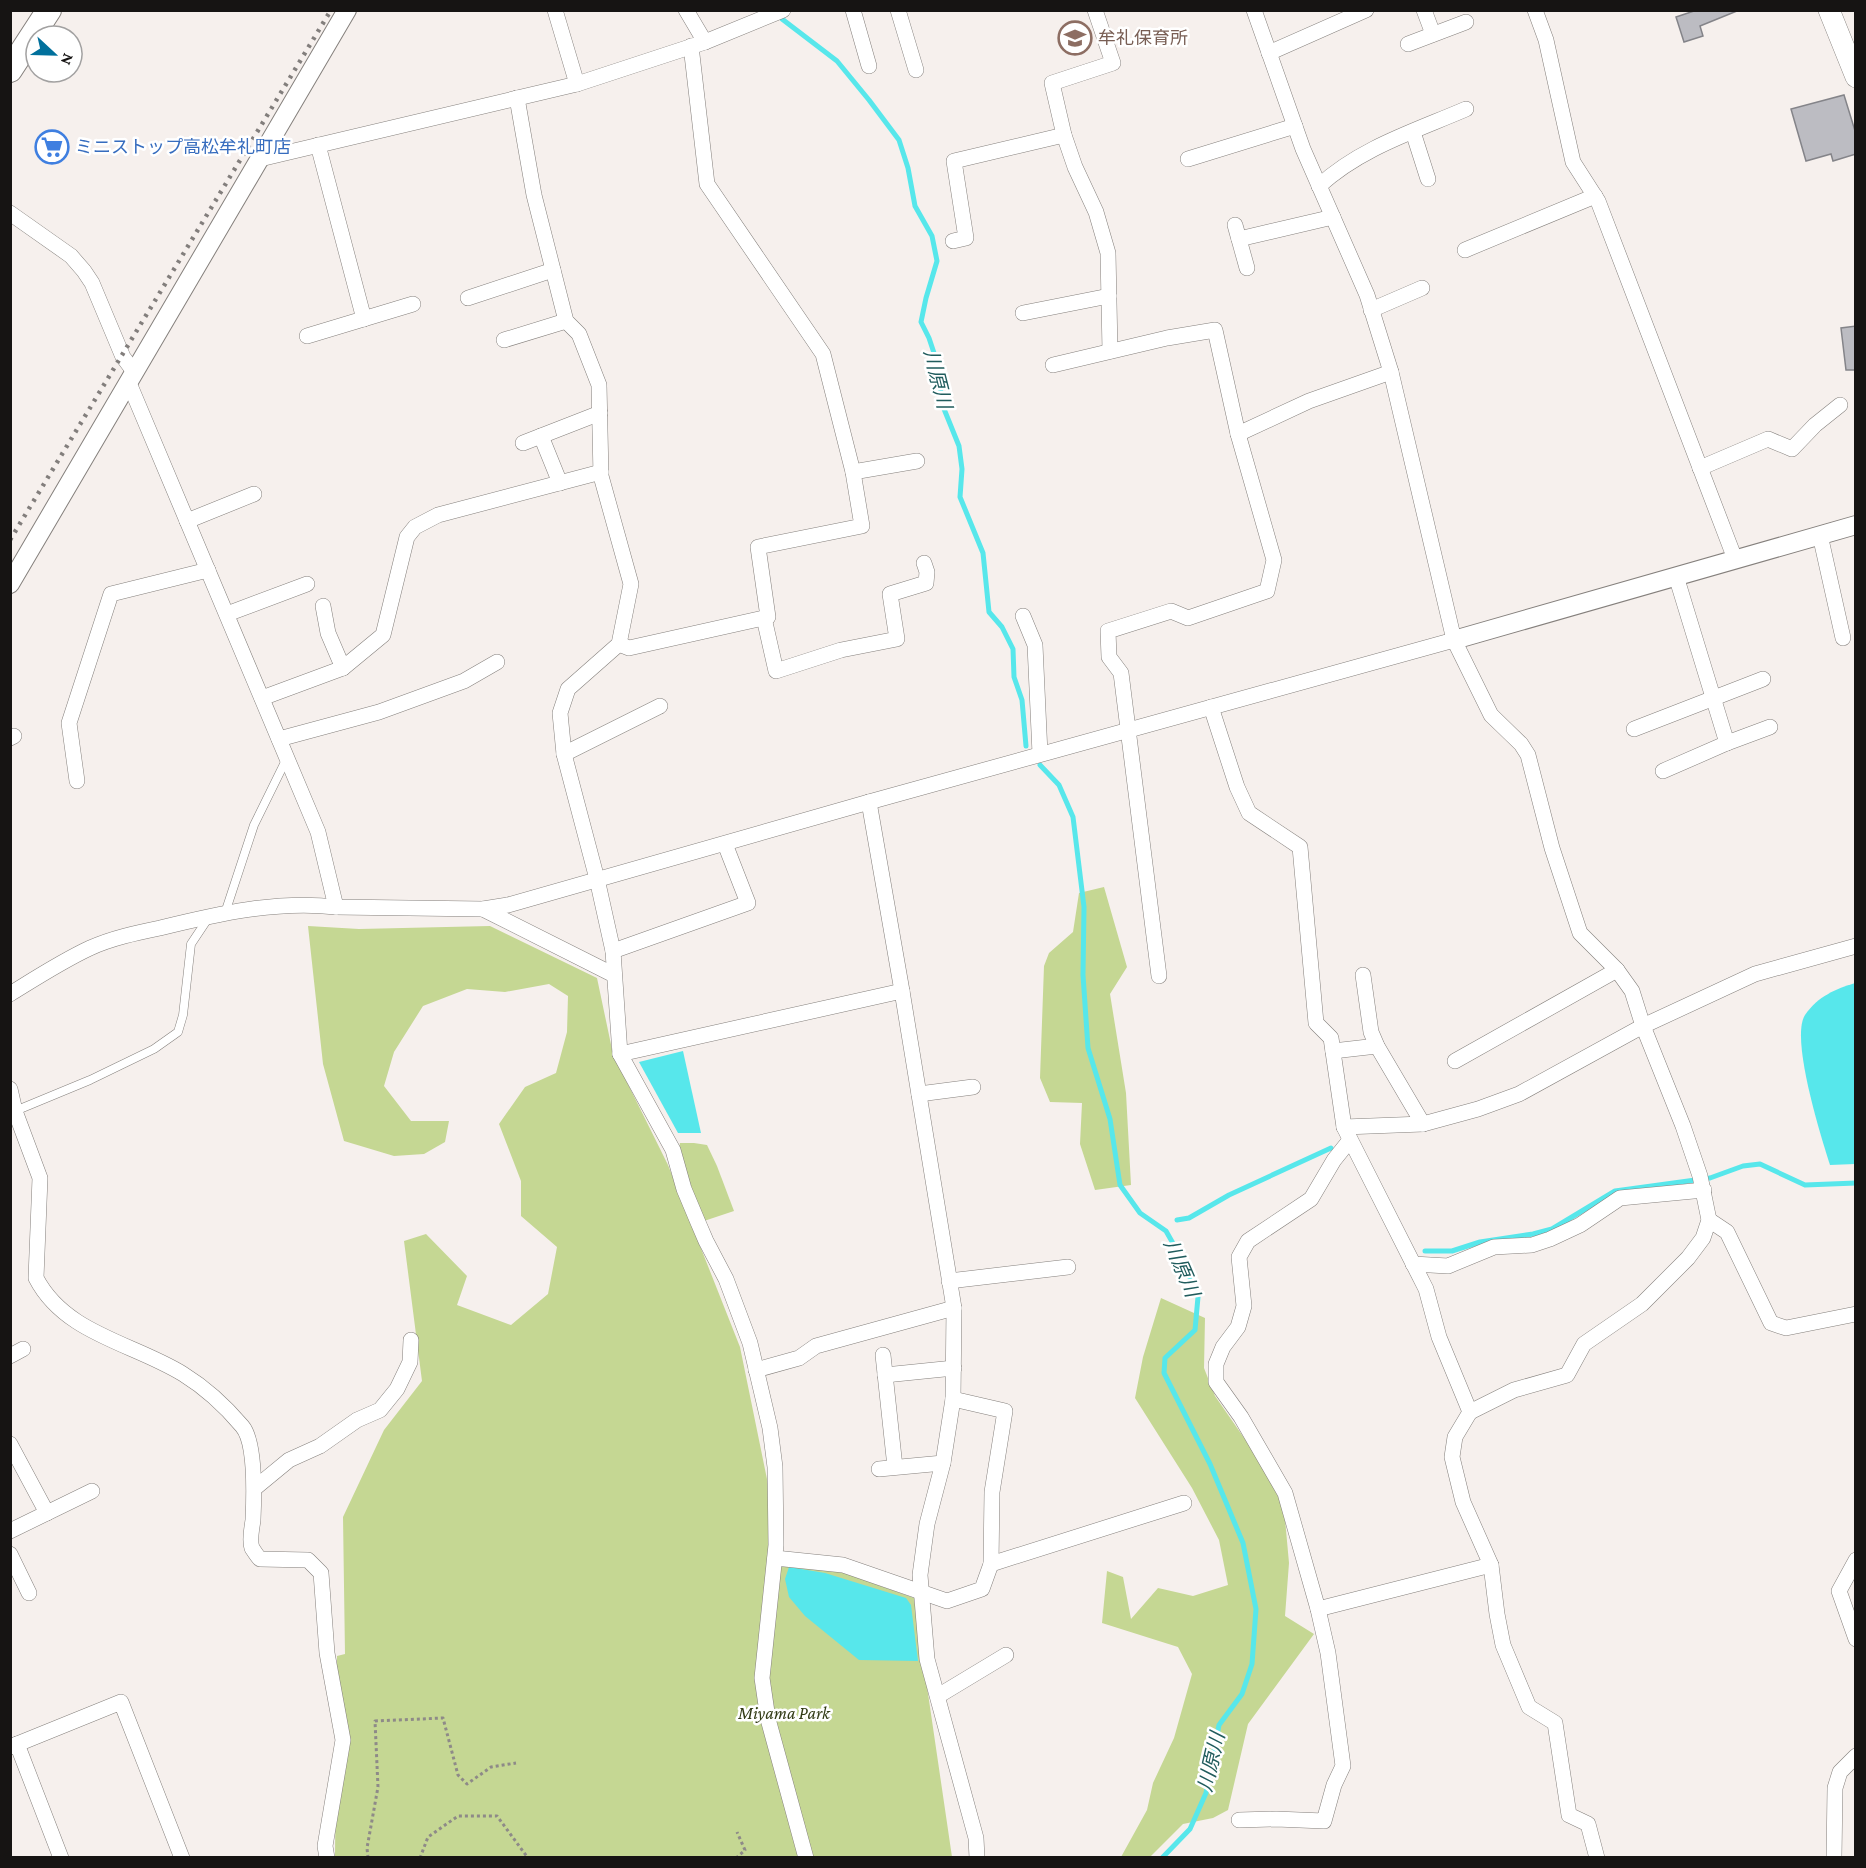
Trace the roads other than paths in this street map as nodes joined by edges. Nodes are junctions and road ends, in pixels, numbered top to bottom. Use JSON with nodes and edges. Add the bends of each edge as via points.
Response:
{"nodes":[{"id":1,"x":49,"y":10,"type":"edge"},
{"id":2,"x":347,"y":10,"type":"edge"},
{"id":3,"x":555,"y":10,"type":"edge"},
{"id":4,"x":686,"y":10,"type":"edge"},
{"id":5,"x":853,"y":10,"type":"edge"},
{"id":6,"x":898,"y":10,"type":"edge"},
{"id":7,"x":1095,"y":10,"type":"edge"},
{"id":8,"x":1254,"y":10,"type":"edge"},
{"id":9,"x":1366,"y":10,"type":"edge"},
{"id":10,"x":1424,"y":10,"type":"edge"},
{"id":11,"x":1534,"y":10,"type":"edge"},
{"id":12,"x":1829,"y":10,"type":"edge"},
{"id":13,"x":777,"y":12,"type":"edge"},
{"id":14,"x":1466,"y":22,"type":"dead end"},
{"id":15,"x":1433,"y":34,"type":"junction"},
{"id":16,"x":698,"y":44,"type":"junction"},
{"id":17,"x":1408,"y":44,"type":"dead end"},
{"id":18,"x":1269,"y":53,"type":"junction"},
{"id":19,"x":869,"y":66,"type":"dead end"},
{"id":20,"x":1854,"y":66,"type":"edge"},
{"id":21,"x":10,"y":70,"type":"edge"},
{"id":22,"x":916,"y":70,"type":"dead end"},
{"id":23,"x":577,"y":84,"type":"junction"},
{"id":24,"x":517,"y":98,"type":"junction"},
{"id":25,"x":1466,"y":109,"type":"dead end"},
{"id":26,"x":1295,"y":126,"type":"junction"},
{"id":27,"x":1413,"y":132,"type":"junction"},
{"id":28,"x":1064,"y":135,"type":"junction"},
{"id":29,"x":318,"y":145,"type":"junction"},
{"id":30,"x":260,"y":159,"type":"junction"},
{"id":31,"x":1188,"y":159,"type":"dead end"},
{"id":32,"x":1428,"y":179,"type":"dead end"},
{"id":33,"x":1319,"y":186,"type":"junction"},
{"id":34,"x":1595,"y":196,"type":"junction"},
{"id":35,"x":10,"y":213,"type":"edge"},
{"id":36,"x":1333,"y":217,"type":"junction"},
{"id":37,"x":953,"y":241,"type":"dead end"},
{"id":38,"x":1465,"y":250,"type":"dead end"},
{"id":39,"x":1247,"y":268,"type":"dead end"},
{"id":40,"x":553,"y":270,"type":"junction"},
{"id":41,"x":1422,"y":288,"type":"dead end"},
{"id":42,"x":1109,"y":296,"type":"junction"},
{"id":43,"x":468,"y":298,"type":"dead end"},
{"id":44,"x":413,"y":304,"type":"dead end"},
{"id":45,"x":1371,"y":310,"type":"junction"},
{"id":46,"x":1023,"y":313,"type":"dead end"},
{"id":47,"x":364,"y":319,"type":"junction"},
{"id":48,"x":566,"y":321,"type":"junction"},
{"id":49,"x":307,"y":336,"type":"dead end"},
{"id":50,"x":504,"y":340,"type":"dead end"},
{"id":51,"x":1110,"y":351,"type":"junction"},
{"id":52,"x":1053,"y":365,"type":"dead end"},
{"id":53,"x":1391,"y":372,"type":"junction"},
{"id":54,"x":132,"y":378,"type":"junction"},
{"id":55,"x":1840,"y":405,"type":"dead end"},
{"id":56,"x":600,"y":413,"type":"junction"},
{"id":57,"x":1238,"y":434,"type":"junction"},
{"id":58,"x":541,"y":436,"type":"junction"},
{"id":59,"x":524,"y":443,"type":"dead end"},
{"id":60,"x":917,"y":461,"type":"dead end"},
{"id":61,"x":1700,"y":468,"type":"junction"},
{"id":62,"x":601,"y":472,"type":"junction"},
{"id":63,"x":853,"y":472,"type":"junction"},
{"id":64,"x":561,"y":483,"type":"junction"},
{"id":65,"x":254,"y":494,"type":"dead end"},
{"id":66,"x":187,"y":521,"type":"junction"},
{"id":67,"x":1856,"y":525,"type":"edge"},
{"id":68,"x":1820,"y":535,"type":"junction"},
{"id":69,"x":1735,"y":560,"type":"junction"},
{"id":70,"x":924,"y":563,"type":"dead end"},
{"id":71,"x":208,"y":570,"type":"junction"},
{"id":72,"x":1677,"y":576,"type":"junction"},
{"id":73,"x":10,"y":584,"type":"edge"},
{"id":74,"x":307,"y":584,"type":"dead end"},
{"id":75,"x":324,"y":606,"type":"dead end"},
{"id":76,"x":226,"y":614,"type":"junction"},
{"id":77,"x":1023,"y":616,"type":"dead end"},
{"id":78,"x":764,"y":618,"type":"junction"},
{"id":79,"x":1843,"y":638,"type":"dead end"},
{"id":80,"x":1454,"y":640,"type":"junction"},
{"id":81,"x":619,"y":644,"type":"junction"},
{"id":82,"x":497,"y":663,"type":"dead end"},
{"id":83,"x":343,"y":668,"type":"junction"},
{"id":84,"x":1763,"y":678,"type":"dead end"},
{"id":85,"x":262,"y":698,"type":"junction"},
{"id":86,"x":1714,"y":699,"type":"junction"},
{"id":87,"x":660,"y":706,"type":"dead end"},
{"id":88,"x":1211,"y":707,"type":"junction"},
{"id":89,"x":1770,"y":728,"type":"dead end"},
{"id":90,"x":1634,"y":729,"type":"dead end"},
{"id":91,"x":1128,"y":730,"type":"junction"},
{"id":92,"x":279,"y":739,"type":"junction"},
{"id":93,"x":1727,"y":743,"type":"junction"},
{"id":94,"x":564,"y":754,"type":"junction"},
{"id":95,"x":1040,"y":754,"type":"junction"},
{"id":96,"x":287,"y":759,"type":"junction"},
{"id":97,"x":1663,"y":771,"type":"dead end"},
{"id":98,"x":78,"y":781,"type":"dead end"},
{"id":99,"x":869,"y":802,"type":"junction"},
{"id":100,"x":725,"y":843,"type":"junction"},
{"id":101,"x":597,"y":879,"type":"junction"},
{"id":102,"x":336,"y":908,"type":"junction"},
{"id":103,"x":483,"y":909,"type":"junction"},
{"id":104,"x":217,"y":915,"type":"junction"},
{"id":105,"x":1856,"y":946,"type":"edge"},
{"id":106,"x":613,"y":951,"type":"junction"},
{"id":107,"x":1617,"y":970,"type":"junction"},
{"id":108,"x":614,"y":975,"type":"junction"},
{"id":109,"x":1364,"y":975,"type":"dead end"},
{"id":110,"x":1159,"y":976,"type":"dead end"},
{"id":111,"x":902,"y":991,"type":"junction"},
{"id":112,"x":10,"y":994,"type":"edge"},
{"id":113,"x":1643,"y":1026,"type":"junction"},
{"id":114,"x":1377,"y":1046,"type":"junction"},
{"id":115,"x":1333,"y":1051,"type":"junction"},
{"id":116,"x":620,"y":1054,"type":"junction"},
{"id":117,"x":1455,"y":1061,"type":"dead end"},
{"id":118,"x":974,"y":1087,"type":"dead end"},
{"id":119,"x":10,"y":1089,"type":"edge"},
{"id":120,"x":919,"y":1094,"type":"junction"},
{"id":121,"x":15,"y":1111,"type":"junction"},
{"id":122,"x":1423,"y":1124,"type":"junction"},
{"id":123,"x":1347,"y":1134,"type":"junction"},
{"id":124,"x":1702,"y":1184,"type":"junction"},
{"id":125,"x":1709,"y":1220,"type":"junction"},
{"id":126,"x":1413,"y":1264,"type":"junction"},
{"id":127,"x":1068,"y":1267,"type":"dead end"},
{"id":128,"x":950,"y":1281,"type":"junction"},
{"id":129,"x":954,"y":1308,"type":"junction"},
{"id":130,"x":1856,"y":1314,"type":"edge"},
{"id":131,"x":411,"y":1340,"type":"dead end"},
{"id":132,"x":883,"y":1355,"type":"dead end"},
{"id":133,"x":954,"y":1368,"type":"junction"},
{"id":134,"x":756,"y":1370,"type":"junction"},
{"id":135,"x":885,"y":1375,"type":"junction"},
{"id":136,"x":953,"y":1399,"type":"junction"},
{"id":137,"x":1470,"y":1412,"type":"junction"},
{"id":138,"x":10,"y":1444,"type":"edge"},
{"id":139,"x":943,"y":1462,"type":"junction"},
{"id":140,"x":255,"y":1488,"type":"junction"},
{"id":141,"x":92,"y":1491,"type":"dead end"},
{"id":142,"x":1185,"y":1503,"type":"dead end"},
{"id":143,"x":47,"y":1513,"type":"junction"},
{"id":144,"x":10,"y":1531,"type":"edge"},
{"id":145,"x":10,"y":1554,"type":"edge"},
{"id":146,"x":775,"y":1558,"type":"junction"},
{"id":147,"x":1856,"y":1560,"type":"edge"},
{"id":148,"x":991,"y":1564,"type":"junction"},
{"id":149,"x":1491,"y":1565,"type":"junction"},
{"id":150,"x":29,"y":1593,"type":"dead end"},
{"id":151,"x":921,"y":1593,"type":"junction"},
{"id":152,"x":1318,"y":1609,"type":"junction"},
{"id":153,"x":1856,"y":1639,"type":"edge"},
{"id":154,"x":1006,"y":1655,"type":"dead end"},
{"id":155,"x":938,"y":1696,"type":"junction"},
{"id":156,"x":14,"y":1745,"type":"edge"},
{"id":157,"x":1856,"y":1756,"type":"edge"},
{"id":158,"x":1239,"y":1820,"type":"dead end"},
{"id":159,"x":62,"y":1857,"type":"edge"},
{"id":160,"x":182,"y":1857,"type":"edge"},
{"id":161,"x":327,"y":1857,"type":"edge"},
{"id":162,"x":806,"y":1857,"type":"edge"},
{"id":163,"x":977,"y":1857,"type":"edge"},
{"id":164,"x":1597,"y":1857,"type":"edge"},
{"id":165,"x":1834,"y":1857,"type":"edge"}],
"edges":[{"from":1,"to":21,"type":"highway"},
{"from":2,"to":30,"type":"street"},
{"from":3,"to":23,"type":"street"},
{"from":4,"to":16,"type":"street"},
{"from":5,"to":19,"type":"street"},
{"from":6,"to":22,"type":"street"},
{"from":7,"to":28,"type":"street","via":[[1113,63],[1052,83]]},
{"from":8,"to":18,"type":"street"},
{"from":9,"to":18,"type":"street"},
{"from":10,"to":15,"type":"street"},
{"from":11,"to":34,"type":"street","via":[[1546,40],[1573,162]]},
{"from":12,"to":20,"type":"main road"},
{"from":13,"to":16,"type":"street"},
{"from":14,"to":15,"type":"street"},
{"from":15,"to":17,"type":"street"},
{"from":16,"to":23,"type":"street"},
{"from":16,"to":63,"type":"street","via":[[707,184],[823,354]]},
{"from":18,"to":26,"type":"street"},
{"from":23,"to":24,"type":"street"},
{"from":24,"to":29,"type":"street"},
{"from":24,"to":40,"type":"street","via":[[534,195]]},
{"from":25,"to":27,"type":"street"},
{"from":26,"to":31,"type":"street"},
{"from":26,"to":33,"type":"street"},
{"from":27,"to":32,"type":"street"},
{"from":27,"to":33,"type":"street","via":[[1364,153]]},
{"from":28,"to":37,"type":"street","via":[[954,161],[966,238]]},
{"from":28,"to":42,"type":"street","via":[[1108,252]]},
{"from":29,"to":30,"type":"street"},
{"from":29,"to":47,"type":"street"},
{"from":30,"to":54,"type":"street"},
{"from":33,"to":36,"type":"street"},
{"from":34,"to":38,"type":"street"},
{"from":34,"to":61,"type":"street"},
{"from":35,"to":54,"type":"street","via":[[71,256],[84,271]]},
{"from":36,"to":39,"type":"street","via":[[1237,232]]},
{"from":36,"to":45,"type":"street"},
{"from":40,"to":43,"type":"street"},
{"from":40,"to":48,"type":"street"},
{"from":41,"to":45,"type":"street"},
{"from":42,"to":46,"type":"street","via":[[1041,302]]},
{"from":42,"to":51,"type":"street"},
{"from":44,"to":47,"type":"street"},
{"from":45,"to":53,"type":"street"},
{"from":47,"to":49,"type":"street"},
{"from":48,"to":50,"type":"street"},
{"from":48,"to":56,"type":"street","via":[[579,334],[599,385]]},
{"from":51,"to":52,"type":"street"},
{"from":51,"to":57,"type":"street","via":[[1215,330]]},
{"from":53,"to":57,"type":"street","via":[[1309,401]]},
{"from":53,"to":80,"type":"street"},
{"from":54,"to":66,"type":"street"},
{"from":54,"to":73,"type":"street"},
{"from":55,"to":61,"type":"street","via":[[1792,449],[1768,439]]},
{"from":56,"to":58,"type":"street"},
{"from":56,"to":62,"type":"street"},
{"from":57,"to":91,"type":"street","via":[[1275,560],[1267,591],[1188,618],[1171,611],[1108,632],[1109,657],[1121,674]]},
{"from":58,"to":59,"type":"street"},
{"from":58,"to":64,"type":"street"},
{"from":60,"to":63,"type":"street"},
{"from":61,"to":69,"type":"street"},
{"from":62,"to":64,"type":"street"},
{"from":62,"to":81,"type":"street","via":[[631,584]]},
{"from":63,"to":78,"type":"street","via":[[862,526],[758,547],[768,617]]},
{"from":64,"to":83,"type":"street","via":[[438,515],[415,527],[407,537],[383,635]]},
{"from":65,"to":66,"type":"street"},
{"from":66,"to":71,"type":"street"},
{"from":67,"to":68,"type":"street"},
{"from":68,"to":69,"type":"street"},
{"from":68,"to":79,"type":"street"},
{"from":69,"to":72,"type":"street"},
{"from":70,"to":78,"type":"street","via":[[926,584],[890,594],[897,639],[841,650],[776,671]]},
{"from":71,"to":76,"type":"street"},
{"from":71,"to":98,"type":"street","via":[[111,594],[69,723]]},
{"from":72,"to":80,"type":"street"},
{"from":72,"to":86,"type":"street"},
{"from":74,"to":76,"type":"street"},
{"from":75,"to":83,"type":"street","via":[[328,633]]},
{"from":76,"to":85,"type":"street"},
{"from":77,"to":95,"type":"street","via":[[1035,645]]},
{"from":78,"to":81,"type":"street","via":[[628,648]]},
{"from":80,"to":88,"type":"street"},
{"from":80,"to":107,"type":"street","via":[[1491,715],[1528,755],[1552,848],[1581,933]]},
{"from":81,"to":94,"type":"street","via":[[568,689],[560,713]]},
{"from":82,"to":92,"type":"street","via":[[464,681],[380,712]]},
{"from":83,"to":85,"type":"street"},
{"from":84,"to":86,"type":"street"},
{"from":85,"to":92,"type":"street"},
{"from":86,"to":90,"type":"street"},
{"from":86,"to":93,"type":"street"},
{"from":87,"to":94,"type":"street"},
{"from":88,"to":91,"type":"street"},
{"from":88,"to":115,"type":"street","via":[[1250,813],[1300,847],[1316,1023],[1331,1038]]},
{"from":89,"to":93,"type":"street"},
{"from":91,"to":95,"type":"street"},
{"from":91,"to":110,"type":"street"},
{"from":92,"to":96,"type":"street"},
{"from":93,"to":97,"type":"street"},
{"from":94,"to":101,"type":"street"},
{"from":95,"to":99,"type":"street"},
{"from":96,"to":102,"type":"street","via":[[318,832]]},
{"from":96,"to":104,"type":"lane","via":[[254,825]]},
{"from":99,"to":100,"type":"street"},
{"from":99,"to":111,"type":"street"},
{"from":100,"to":101,"type":"street"},
{"from":100,"to":106,"type":"street","via":[[748,903]]},
{"from":101,"to":103,"type":"street"},
{"from":101,"to":106,"type":"street"},
{"from":102,"to":103,"type":"street"},
{"from":102,"to":104,"type":"street","via":[[264,908]]},
{"from":103,"to":108,"type":"street"},
{"from":104,"to":112,"type":"street","via":[[115,938]]},
{"from":104,"to":121,"type":"lane","via":[[191,944],[178,1032],[154,1049]]},
{"from":105,"to":113,"type":"street","via":[[1755,974]]},
{"from":106,"to":108,"type":"street"},
{"from":107,"to":113,"type":"street","via":[[1632,991]]},
{"from":107,"to":117,"type":"street"},
{"from":108,"to":116,"type":"street"},
{"from":109,"to":114,"type":"street","via":[[1371,1032]]},
{"from":111,"to":116,"type":"street"},
{"from":111,"to":120,"type":"street"},
{"from":113,"to":122,"type":"street","via":[[1519,1094]]},
{"from":113,"to":124,"type":"street"},
{"from":114,"to":115,"type":"street"},
{"from":114,"to":122,"type":"street"},
{"from":115,"to":123,"type":"street"},
{"from":116,"to":134,"type":"street","via":[[674,1150],[684,1189],[726,1279]]},
{"from":118,"to":120,"type":"street"},
{"from":119,"to":121,"type":"street"},
{"from":120,"to":128,"type":"street"},
{"from":121,"to":140,"type":"street","via":[[40,1178],[36,1278],[42,1290],[52,1303],[84,1327],[202,1387],[244,1428]]},
{"from":122,"to":123,"type":"street"},
{"from":123,"to":126,"type":"street"},
{"from":123,"to":152,"type":"street","via":[[1311,1199],[1248,1241],[1239,1257],[1244,1306],[1238,1327],[1216,1364],[1216,1382],[1285,1493]]},
{"from":124,"to":125,"type":"street"},
{"from":124,"to":126,"type":"street","via":[[1620,1198],[1580,1225],[1532,1245],[1494,1247],[1448,1266]]},
{"from":125,"to":130,"type":"street","via":[[1727,1232],[1771,1323],[1786,1328]]},
{"from":125,"to":137,"type":"street","via":[[1703,1238],[1688,1258],[1642,1304],[1584,1344],[1567,1375],[1514,1390]]},
{"from":126,"to":137,"type":"street","via":[[1426,1288],[1439,1337]]},
{"from":127,"to":128,"type":"street"},
{"from":128,"to":129,"type":"street"},
{"from":129,"to":133,"type":"street"},
{"from":129,"to":134,"type":"street","via":[[816,1346],[799,1358]]},
{"from":131,"to":140,"type":"street","via":[[410,1362],[397,1389],[380,1410],[289,1460]]},
{"from":132,"to":135,"type":"street"},
{"from":133,"to":135,"type":"street"},
{"from":133,"to":136,"type":"street"},
{"from":134,"to":146,"type":"street","via":[[775,1467]]},
{"from":135,"to":139,"type":"street","via":[[887,1468]]},
{"from":136,"to":139,"type":"street"},
{"from":136,"to":148,"type":"street","via":[[1005,1411],[992,1492]]},
{"from":137,"to":149,"type":"street","via":[[1455,1437],[1452,1457],[1463,1502]]},
{"from":138,"to":143,"type":"street"},
{"from":139,"to":151,"type":"street","via":[[927,1524]]},
{"from":140,"to":161,"type":"street","via":[[251,1546],[260,1559],[308,1560],[321,1573],[327,1653],[343,1740],[325,1846]]},
{"from":141,"to":143,"type":"street"},
{"from":142,"to":148,"type":"street"},
{"from":143,"to":144,"type":"street"},
{"from":145,"to":150,"type":"street"},
{"from":146,"to":151,"type":"street","via":[[843,1565]]},
{"from":146,"to":162,"type":"street","via":[[762,1677],[768,1719]]},
{"from":147,"to":153,"type":"street","via":[[1839,1591]]},
{"from":148,"to":151,"type":"street","via":[[982,1589],[947,1601]]},
{"from":149,"to":152,"type":"street"},
{"from":149,"to":164,"type":"street","via":[[1503,1645],[1529,1707],[1555,1723],[1569,1815],[1588,1824]]},
{"from":151,"to":155,"type":"street","via":[[927,1659]]},
{"from":152,"to":158,"type":"street","via":[[1343,1766],[1324,1821]]},
{"from":154,"to":155,"type":"street"},
{"from":155,"to":163,"type":"street","via":[[976,1838]]},
{"from":156,"to":159,"type":"street"},
{"from":156,"to":160,"type":"street","via":[[121,1702]]},
{"from":157,"to":165,"type":"street","via":[[1840,1772],[1835,1788]]}]}
